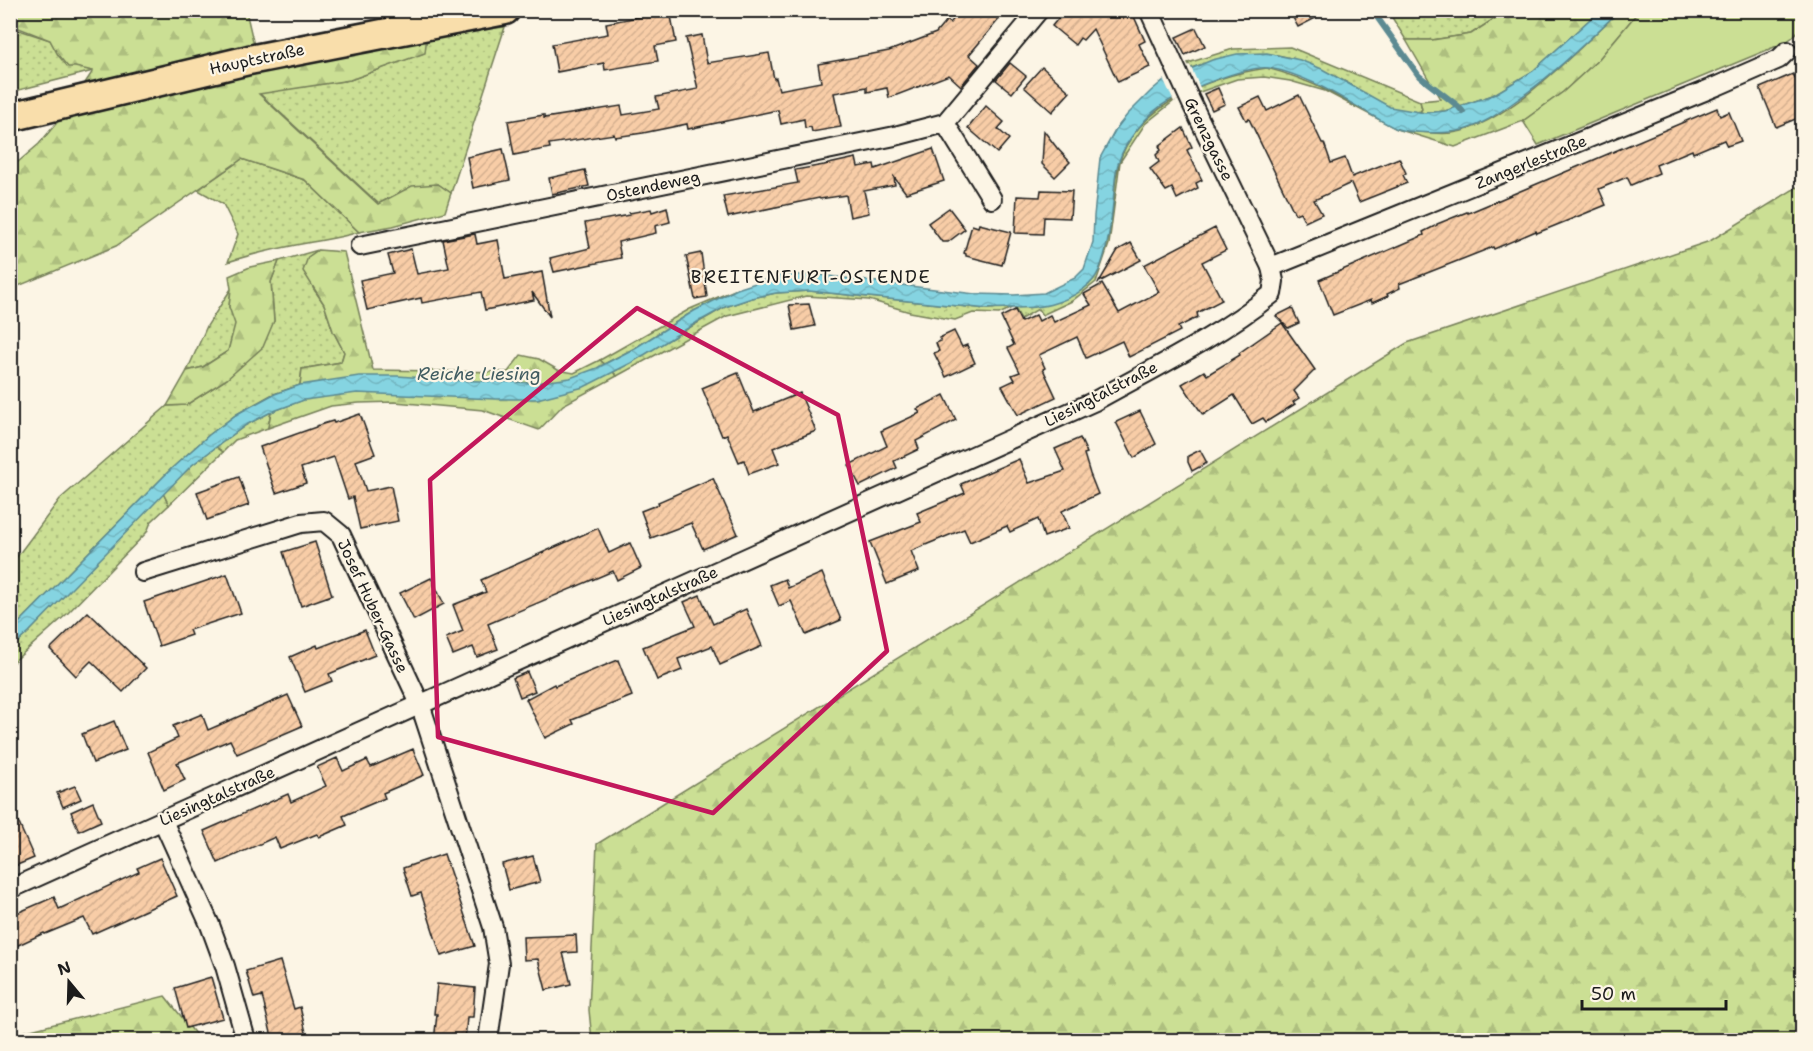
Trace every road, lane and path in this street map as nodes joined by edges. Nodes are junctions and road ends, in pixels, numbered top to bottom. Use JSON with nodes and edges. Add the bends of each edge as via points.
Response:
{"nodes":[{"id":1,"x":506,"y":10,"type":"edge"},
{"id":2,"x":1039,"y":10,"type":"edge"},
{"id":3,"x":1149,"y":10,"type":"edge"},
{"id":4,"x":1787,"y":51,"type":"dead end"},
{"id":5,"x":10,"y":117,"type":"edge"},
{"id":6,"x":945,"y":123,"type":"junction"},
{"id":7,"x":992,"y":199,"type":"dead end"},
{"id":8,"x":360,"y":246,"type":"dead end"},
{"id":9,"x":1272,"y":267,"type":"junction"},
{"id":10,"x":143,"y":572,"type":"dead end"},
{"id":11,"x":420,"y":704,"type":"junction"},
{"id":12,"x":163,"y":821,"type":"junction"},
{"id":13,"x":10,"y":889,"type":"edge"},
{"id":14,"x":246,"y":1041,"type":"edge"},
{"id":15,"x":488,"y":1041,"type":"edge"}],
"edges":[{"from":1,"to":5,"type":"main road","name":"Hauptstraße","via":[[249,60]]},
{"from":2,"to":6,"type":"street"},
{"from":3,"to":9,"type":"street","name":"Grenzgasse"},
{"from":4,"to":9,"type":"street","name":"Zangerlestraße","via":[[1779,59],[1717,86]]},
{"from":6,"to":7,"type":"street"},
{"from":6,"to":8,"type":"street","name":"Ostendeweg"},
{"from":9,"to":11,"type":"street","name":"Liesingtalstraße","via":[[1272,294],[1245,316],[1095,400]]},
{"from":10,"to":11,"type":"street","name":"Josef Huber-Gasse","via":[[301,523],[324,521],[340,535]]},
{"from":11,"to":12,"type":"street","name":"Liesingtalstraße"},
{"from":11,"to":15,"type":"street","via":[[493,927],[499,964]]},
{"from":12,"to":13,"type":"street","name":"Liesingtalstraße"},
{"from":12,"to":14,"type":"street","via":[[210,925]]}]}
